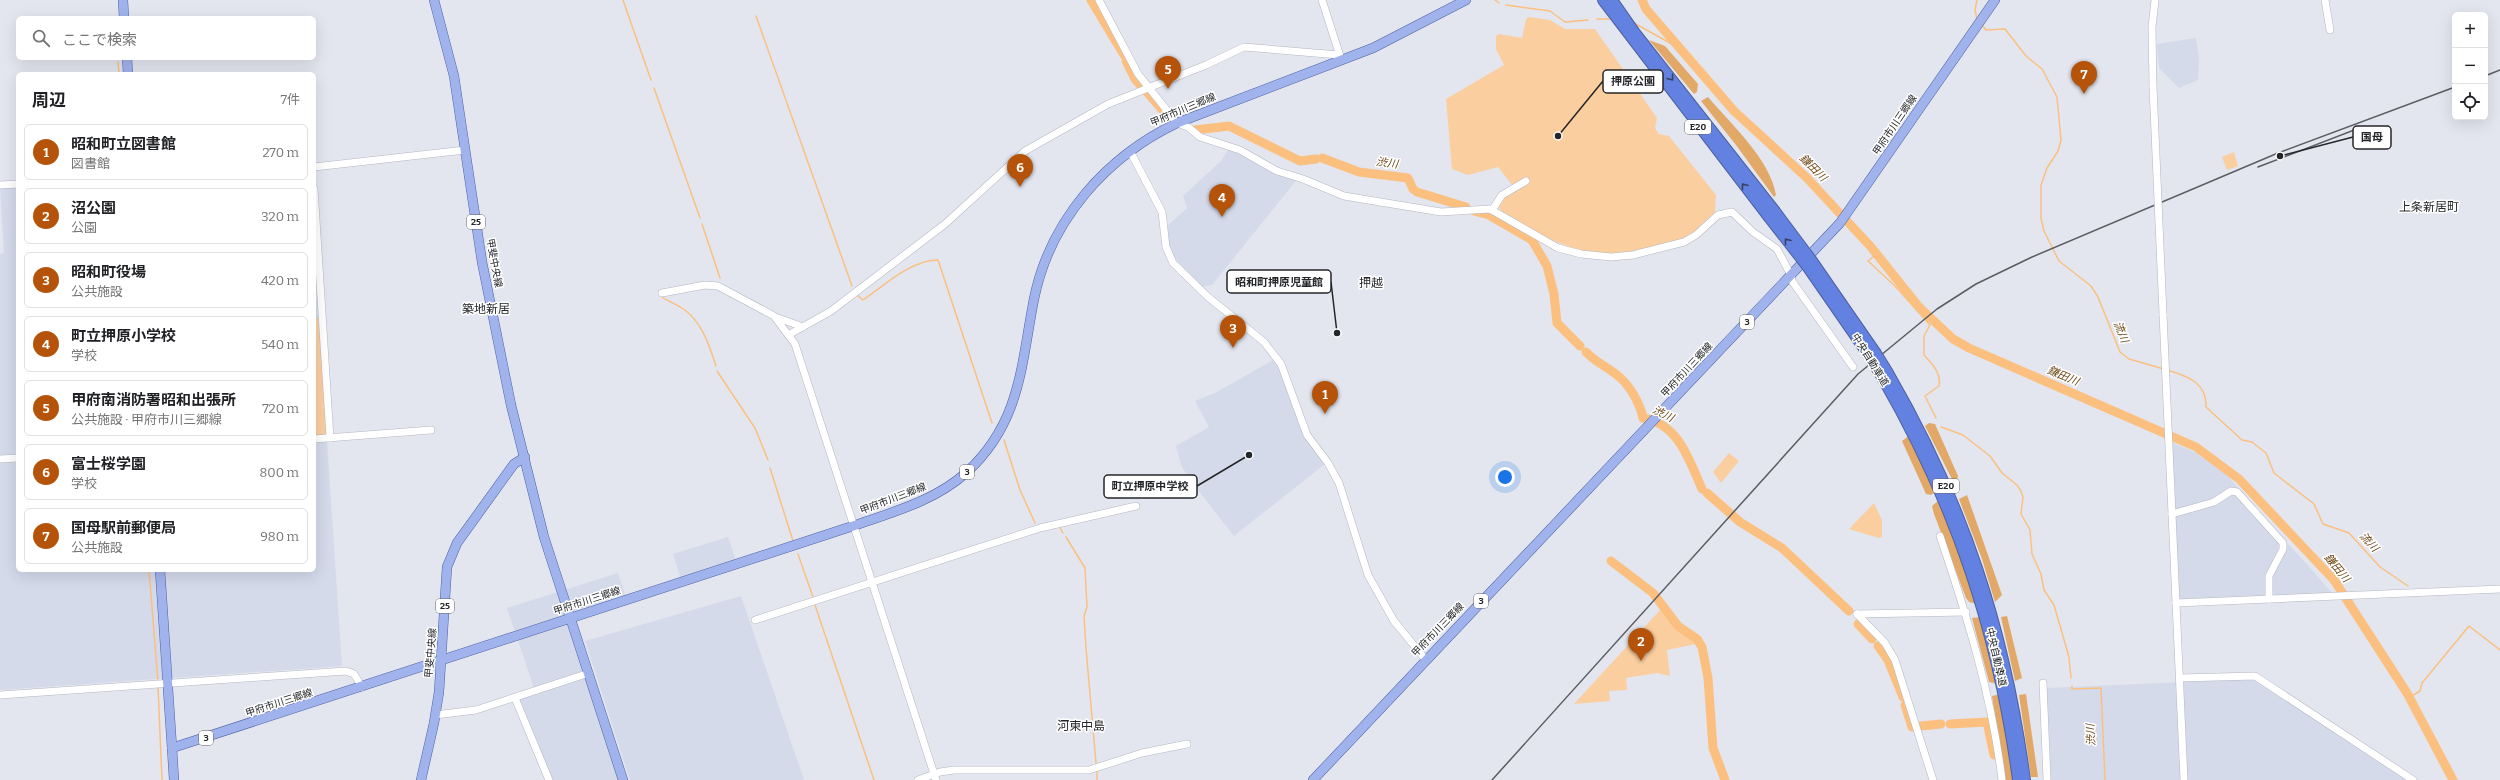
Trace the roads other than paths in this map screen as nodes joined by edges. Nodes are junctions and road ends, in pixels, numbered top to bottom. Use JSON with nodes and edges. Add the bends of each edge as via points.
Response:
{"nodes":[{"id":1,"x":123,"y":0,"type":"edge"},
{"id":2,"x":434,"y":0,"type":"edge"},
{"id":3,"x":1098,"y":0,"type":"edge"},
{"id":4,"x":1322,"y":0,"type":"edge"},
{"id":5,"x":1466,"y":0,"type":"edge"},
{"id":6,"x":1603,"y":0,"type":"edge"},
{"id":7,"x":1612,"y":0,"type":"edge"},
{"id":8,"x":1995,"y":0,"type":"edge"},
{"id":9,"x":2155,"y":0,"type":"edge"},
{"id":10,"x":2325,"y":0,"type":"edge"},
{"id":11,"x":124,"y":16,"type":"edge"},
{"id":12,"x":2330,"y":30,"type":"dead end"},
{"id":13,"x":1633,"y":37,"type":"junction"},
{"id":14,"x":1340,"y":58,"type":"junction"},
{"id":15,"x":127,"y":60,"type":"edge"},
{"id":16,"x":128,"y":72,"type":"edge"},
{"id":17,"x":1147,"y":88,"type":"junction"},
{"id":18,"x":1177,"y":123,"type":"junction"},
{"id":19,"x":465,"y":150,"type":"junction"},
{"id":20,"x":1130,"y":151,"type":"junction"},
{"id":21,"x":316,"y":167,"type":"edge"},
{"id":22,"x":1526,"y":180,"type":"dead end"},
{"id":23,"x":16,"y":184,"type":"edge"},
{"id":24,"x":0,"y":185,"type":"edge"},
{"id":25,"x":1492,"y":210,"type":"junction"},
{"id":26,"x":316,"y":220,"type":"edge"},
{"id":27,"x":1791,"y":275,"type":"junction"},
{"id":28,"x":662,"y":293,"type":"dead end"},
{"id":29,"x":774,"y":316,"type":"junction"},
{"id":30,"x":803,"y":327,"type":"junction"},
{"id":31,"x":790,"y":334,"type":"junction"},
{"id":32,"x":1853,"y":367,"type":"dead end"},
{"id":33,"x":431,"y":430,"type":"dead end"},
{"id":34,"x":330,"y":438,"type":"junction"},
{"id":35,"x":316,"y":439,"type":"edge"},
{"id":36,"x":524,"y":457,"type":"junction"},
{"id":37,"x":16,"y":458,"type":"edge"},
{"id":38,"x":0,"y":459,"type":"edge"},
{"id":39,"x":1136,"y":506,"type":"dead end"},
{"id":40,"x":2172,"y":514,"type":"junction"},
{"id":41,"x":853,"y":526,"type":"junction"},
{"id":42,"x":1940,"y":536,"type":"dead end"},
{"id":43,"x":160,"y":572,"type":"edge"},
{"id":44,"x":872,"y":582,"type":"junction"},
{"id":45,"x":2500,"y":589,"type":"edge"},
{"id":46,"x":2269,"y":599,"type":"junction"},
{"id":47,"x":2176,"y":603,"type":"junction"},
{"id":48,"x":1966,"y":612,"type":"junction"},
{"id":49,"x":571,"y":618,"type":"junction"},
{"id":50,"x":755,"y":620,"type":"dead end"},
{"id":51,"x":1991,"y":622,"type":"junction"},
{"id":52,"x":1426,"y":659,"type":"junction"},
{"id":53,"x":441,"y":661,"type":"junction"},
{"id":54,"x":589,"y":673,"type":"junction"},
{"id":55,"x":2180,"y":678,"type":"junction"},
{"id":56,"x":2043,"y":683,"type":"dead end"},
{"id":57,"x":161,"y":684,"type":"junction"},
{"id":58,"x":362,"y":687,"type":"junction"},
{"id":59,"x":0,"y":695,"type":"edge"},
{"id":60,"x":515,"y":698,"type":"junction"},
{"id":61,"x":435,"y":715,"type":"junction"},
{"id":62,"x":1187,"y":744,"type":"dead end"},
{"id":63,"x":172,"y":748,"type":"junction"},
{"id":64,"x":935,"y":777,"type":"edge"},
{"id":65,"x":174,"y":780,"type":"edge"},
{"id":66,"x":421,"y":780,"type":"edge"},
{"id":67,"x":549,"y":780,"type":"edge"},
{"id":68,"x":623,"y":780,"type":"edge"},
{"id":69,"x":918,"y":780,"type":"edge"},
{"id":70,"x":1313,"y":780,"type":"edge"},
{"id":71,"x":1933,"y":780,"type":"edge"},
{"id":72,"x":2002,"y":780,"type":"edge"},
{"id":73,"x":2018,"y":780,"type":"edge"},
{"id":74,"x":2026,"y":780,"type":"edge"},
{"id":75,"x":2047,"y":780,"type":"edge"},
{"id":76,"x":2184,"y":780,"type":"edge"},
{"id":77,"x":2413,"y":780,"type":"edge"}],
"edges":[{"from":1,"to":11,"type":"main road"},
{"from":2,"to":19,"type":"main road","name":"甲斐中央線","number":"25","via":[[454,76]]},
{"from":3,"to":17,"type":"street","via":[[1128,58]]},
{"from":4,"to":14,"type":"street"},
{"from":5,"to":14,"type":"main road","name":"甲府市川三郷線","number":"3","via":[[1401,35]]},
{"from":6,"to":13,"type":"highway","name":"中央自動車道","number":"E20","via":[[1610,12]]},
{"from":7,"to":13,"type":"highway","name":"中央自動車道","number":"E20"},
{"from":8,"to":27,"type":"main road","name":"甲府市川三郷線","number":"3","via":[[1848,213]]},
{"from":9,"to":40,"type":"street","bridge":true,"via":[[2152,27],[2153,87]]},
{"from":10,"to":12,"type":"street"},
{"from":13,"to":51,"type":"highway","name":"中央自動車道","number":"E20","bridge":true,"via":[[1810,264],[1873,355],[1940,488]]},
{"from":14,"to":17,"type":"street","via":[[1244,47]]},
{"from":14,"to":18,"type":"main road","name":"甲府市川三郷線","number":"3"},
{"from":15,"to":16,"type":"main road"},
{"from":17,"to":18,"type":"street"},
{"from":17,"to":30,"type":"street","via":[[1105,105],[1025,151],[945,224],[831,311]]},
{"from":18,"to":20,"type":"main road","name":"甲府市川三郷線","number":"3"},
{"from":18,"to":25,"type":"street","via":[[1188,127],[1200,137],[1240,150],[1278,171],[1355,200],[1451,213],[1484,208]]},
{"from":19,"to":21,"type":"street"},
{"from":19,"to":36,"type":"main road","name":"甲斐中央線","number":"25","via":[[487,290]]},
{"from":20,"to":41,"type":"main road","name":"甲府市川三郷線","number":"3","via":[[1092,185],[1070,211],[1054,240],[1041,271],[1034,298],[1016,395],[1005,422],[984,454],[966,472],[935,495]]},
{"from":20,"to":52,"type":"street","via":[[1162,212],[1166,247],[1173,263],[1208,297],[1264,342],[1281,364],[1304,427],[1339,483],[1368,575],[1394,621]]},
{"from":22,"to":25,"type":"street","via":[[1502,196]]},
{"from":23,"to":24,"type":"street"},
{"from":25,"to":27,"type":"street","via":[[1558,248],[1581,254],[1611,257],[1633,255],[1684,242],[1718,215],[1732,212],[1753,232],[1777,249]]},
{"from":26,"to":34,"type":"street"},
{"from":27,"to":32,"type":"street","via":[[1792,281]]},
{"from":27,"to":52,"type":"main road","name":"甲府市川三郷線","number":"3"},
{"from":28,"to":29,"type":"street","via":[[705,285],[718,286]]},
{"from":29,"to":30,"type":"street"},
{"from":29,"to":31,"type":"street"},
{"from":30,"to":31,"type":"street"},
{"from":31,"to":41,"type":"street"},
{"from":33,"to":34,"type":"street"},
{"from":34,"to":35,"type":"street"},
{"from":36,"to":49,"type":"main road","name":"甲斐中央線","number":"25","via":[[546,542]]},
{"from":36,"to":53,"type":"main road","name":"甲斐中央線","number":"25","via":[[514,464],[450,556],[445,576]]},
{"from":37,"to":38,"type":"street"},
{"from":39,"to":44,"type":"street","via":[[1040,528]]},
{"from":40,"to":46,"type":"street","via":[[2214,502],[2231,491],[2237,492],[2283,543],[2283,549],[2269,576]]},
{"from":40,"to":47,"type":"street"},
{"from":41,"to":44,"type":"street"},
{"from":41,"to":49,"type":"main road","name":"甲府市川三郷線","number":"3"},
{"from":42,"to":48,"type":"street"},
{"from":43,"to":57,"type":"main road"},
{"from":44,"to":50,"type":"street"},
{"from":44,"to":64,"type":"street"},
{"from":45,"to":46,"type":"street"},
{"from":46,"to":47,"type":"street"},
{"from":47,"to":55,"type":"street"},
{"from":48,"to":71,"type":"street","via":[[1857,614],[1885,643],[1895,660]]},
{"from":48,"to":72,"type":"street","via":[[1988,696]]},
{"from":49,"to":53,"type":"main road","name":"甲府市川三郷線","number":"3"},
{"from":49,"to":54,"type":"main road","name":"甲斐中央線","number":"25"},
{"from":51,"to":73,"type":"highway","name":"中央自動車道","number":"E20"},
{"from":51,"to":74,"type":"highway","name":"中央自動車道","number":"E20","via":[[2015,712]]},
{"from":52,"to":70,"type":"main road","name":"甲府市川三郷線","number":"3"},
{"from":53,"to":58,"type":"main road","name":"甲府市川三郷線","number":"3"},
{"from":53,"to":61,"type":"main road","name":"甲斐中央線","number":"25"},
{"from":54,"to":60,"type":"street"},
{"from":54,"to":68,"type":"main road","name":"甲斐中央線","number":"25"},
{"from":55,"to":76,"type":"street"},
{"from":55,"to":77,"type":"street","via":[[2255,676]]},
{"from":56,"to":75,"type":"street"},
{"from":57,"to":58,"type":"street","via":[[346,671],[354,674]]},
{"from":57,"to":59,"type":"street"},
{"from":57,"to":63,"type":"main road"},
{"from":58,"to":63,"type":"main road","name":"甲府市川三郷線","number":"3"},
{"from":60,"to":61,"type":"street","via":[[476,710]]},
{"from":60,"to":67,"type":"street"},
{"from":61,"to":66,"type":"main road","name":"甲斐中央線","number":"25"},
{"from":62,"to":64,"type":"street","via":[[1142,752],[1089,770],[954,770]]},
{"from":63,"to":65,"type":"main road"},
{"from":64,"to":69,"type":"street"}]}
